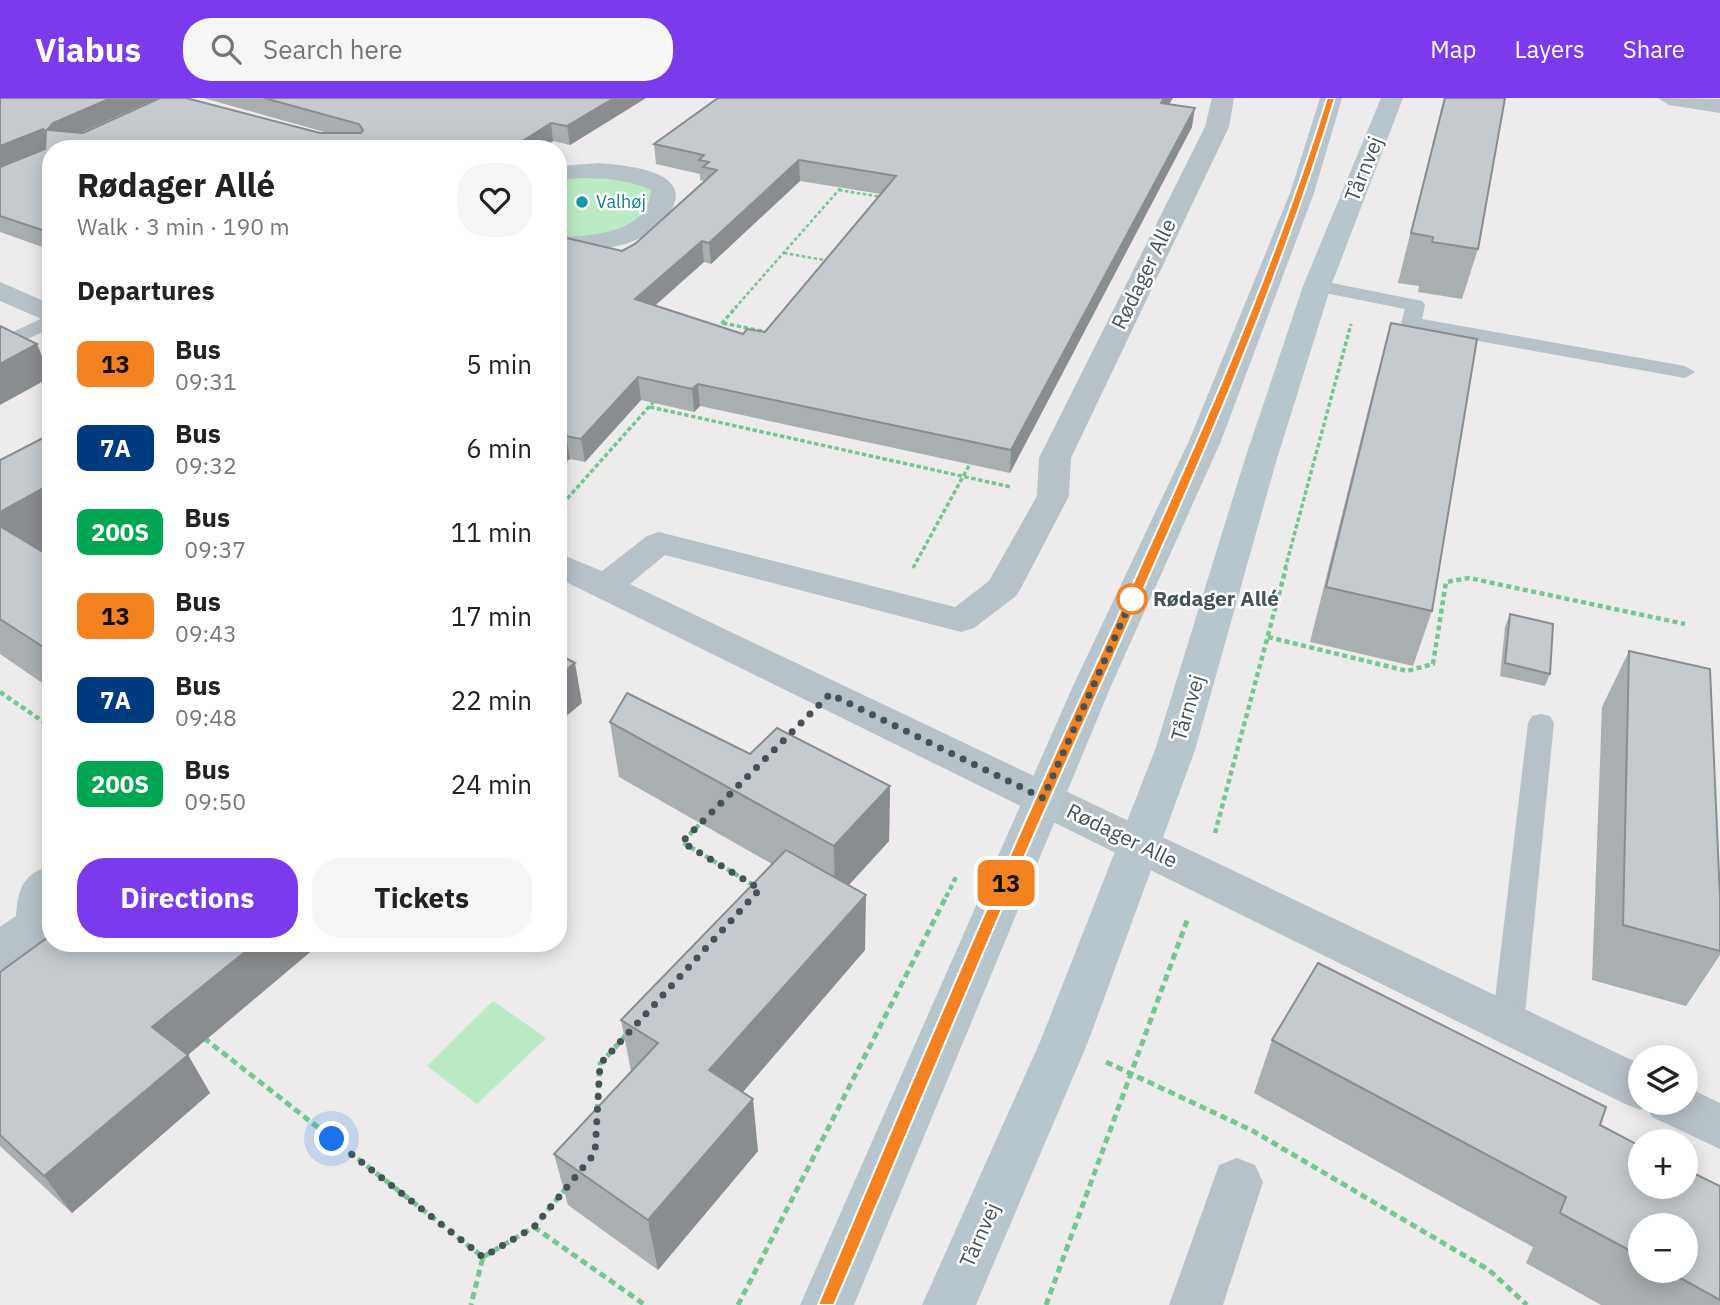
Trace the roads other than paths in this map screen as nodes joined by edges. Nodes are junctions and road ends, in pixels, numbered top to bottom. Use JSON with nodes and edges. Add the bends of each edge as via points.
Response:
{"nodes":[{"id":1,"x":1223,"y":98,"type":"edge"},
{"id":2,"x":1331,"y":98,"type":"edge"},
{"id":3,"x":1392,"y":98,"type":"edge"},
{"id":4,"x":1669,"y":98,"type":"edge"},
{"id":5,"x":1720,"y":106,"type":"edge"},
{"id":6,"x":567,"y":173,"type":"edge"},
{"id":7,"x":567,"y":245,"type":"edge"},
{"id":8,"x":1317,"y":286,"type":"junction"},
{"id":9,"x":0,"y":290,"type":"edge"},
{"id":10,"x":42,"y":313,"type":"edge"},
{"id":11,"x":42,"y":322,"type":"edge"},
{"id":12,"x":4,"y":339,"type":"edge"},
{"id":13,"x":1685,"y":372,"type":"dead end"},
{"id":14,"x":567,"y":568,"type":"edge"},
{"id":15,"x":604,"y":587,"type":"junction"},
{"id":16,"x":1541,"y":723,"type":"dead end"},
{"id":17,"x":1043,"y":798,"type":"junction"},
{"id":18,"x":1140,"y":844,"type":"junction"},
{"id":19,"x":42,"y":889,"type":"edge"},
{"id":20,"x":0,"y":953,"type":"edge"},
{"id":21,"x":1508,"y":1024,"type":"junction"},
{"id":22,"x":1628,"y":1082,"type":"edge"},
{"id":23,"x":1696,"y":1115,"type":"edge"},
{"id":24,"x":1720,"y":1127,"type":"edge"},
{"id":25,"x":1237,"y":1182,"type":"dead end"},
{"id":26,"x":827,"y":1305,"type":"edge"},
{"id":27,"x":949,"y":1305,"type":"edge"},
{"id":28,"x":1196,"y":1305,"type":"edge"}],
"edges":[{"from":1,"to":15,"type":"street","name":"Rødager Alle","via":[[1217,127],[1055,458],[1053,496],[1003,588],[961,620],[659,543]]},
{"from":2,"to":17,"type":"street","via":[[1302,193],[1205,441]]},
{"from":3,"to":8,"type":"street","name":"Tårnvej"},
{"from":4,"to":5,"type":"street"},
{"from":6,"to":7,"type":"street","via":[[613,170],[640,175],[663,186],[665,198],[656,215],[631,233],[598,243]]},
{"from":8,"to":13,"type":"lane","via":[[1415,305],[1411,323]]},
{"from":8,"to":18,"type":"street","name":"Tårnvej","via":[[1175,750]]},
{"from":9,"to":10,"type":"street"},
{"from":11,"to":12,"type":"lane"},
{"from":14,"to":15,"type":"street","name":"Rødager Alle"},
{"from":15,"to":17,"type":"street","name":"Rødager Alle"},
{"from":16,"to":21,"type":"lane"},
{"from":17,"to":18,"type":"street","name":"Rødager Alle"},
{"from":17,"to":26,"type":"street"},
{"from":18,"to":21,"type":"street","name":"Rødager Alle"},
{"from":18,"to":27,"type":"street","name":"Tårnvej","via":[[1064,1042]]},
{"from":19,"to":20,"type":"street","via":[[38,924]]},
{"from":21,"to":22,"type":"street","name":"Rødager Alle"},
{"from":23,"to":24,"type":"street"},
{"from":25,"to":28,"type":"street"}]}
